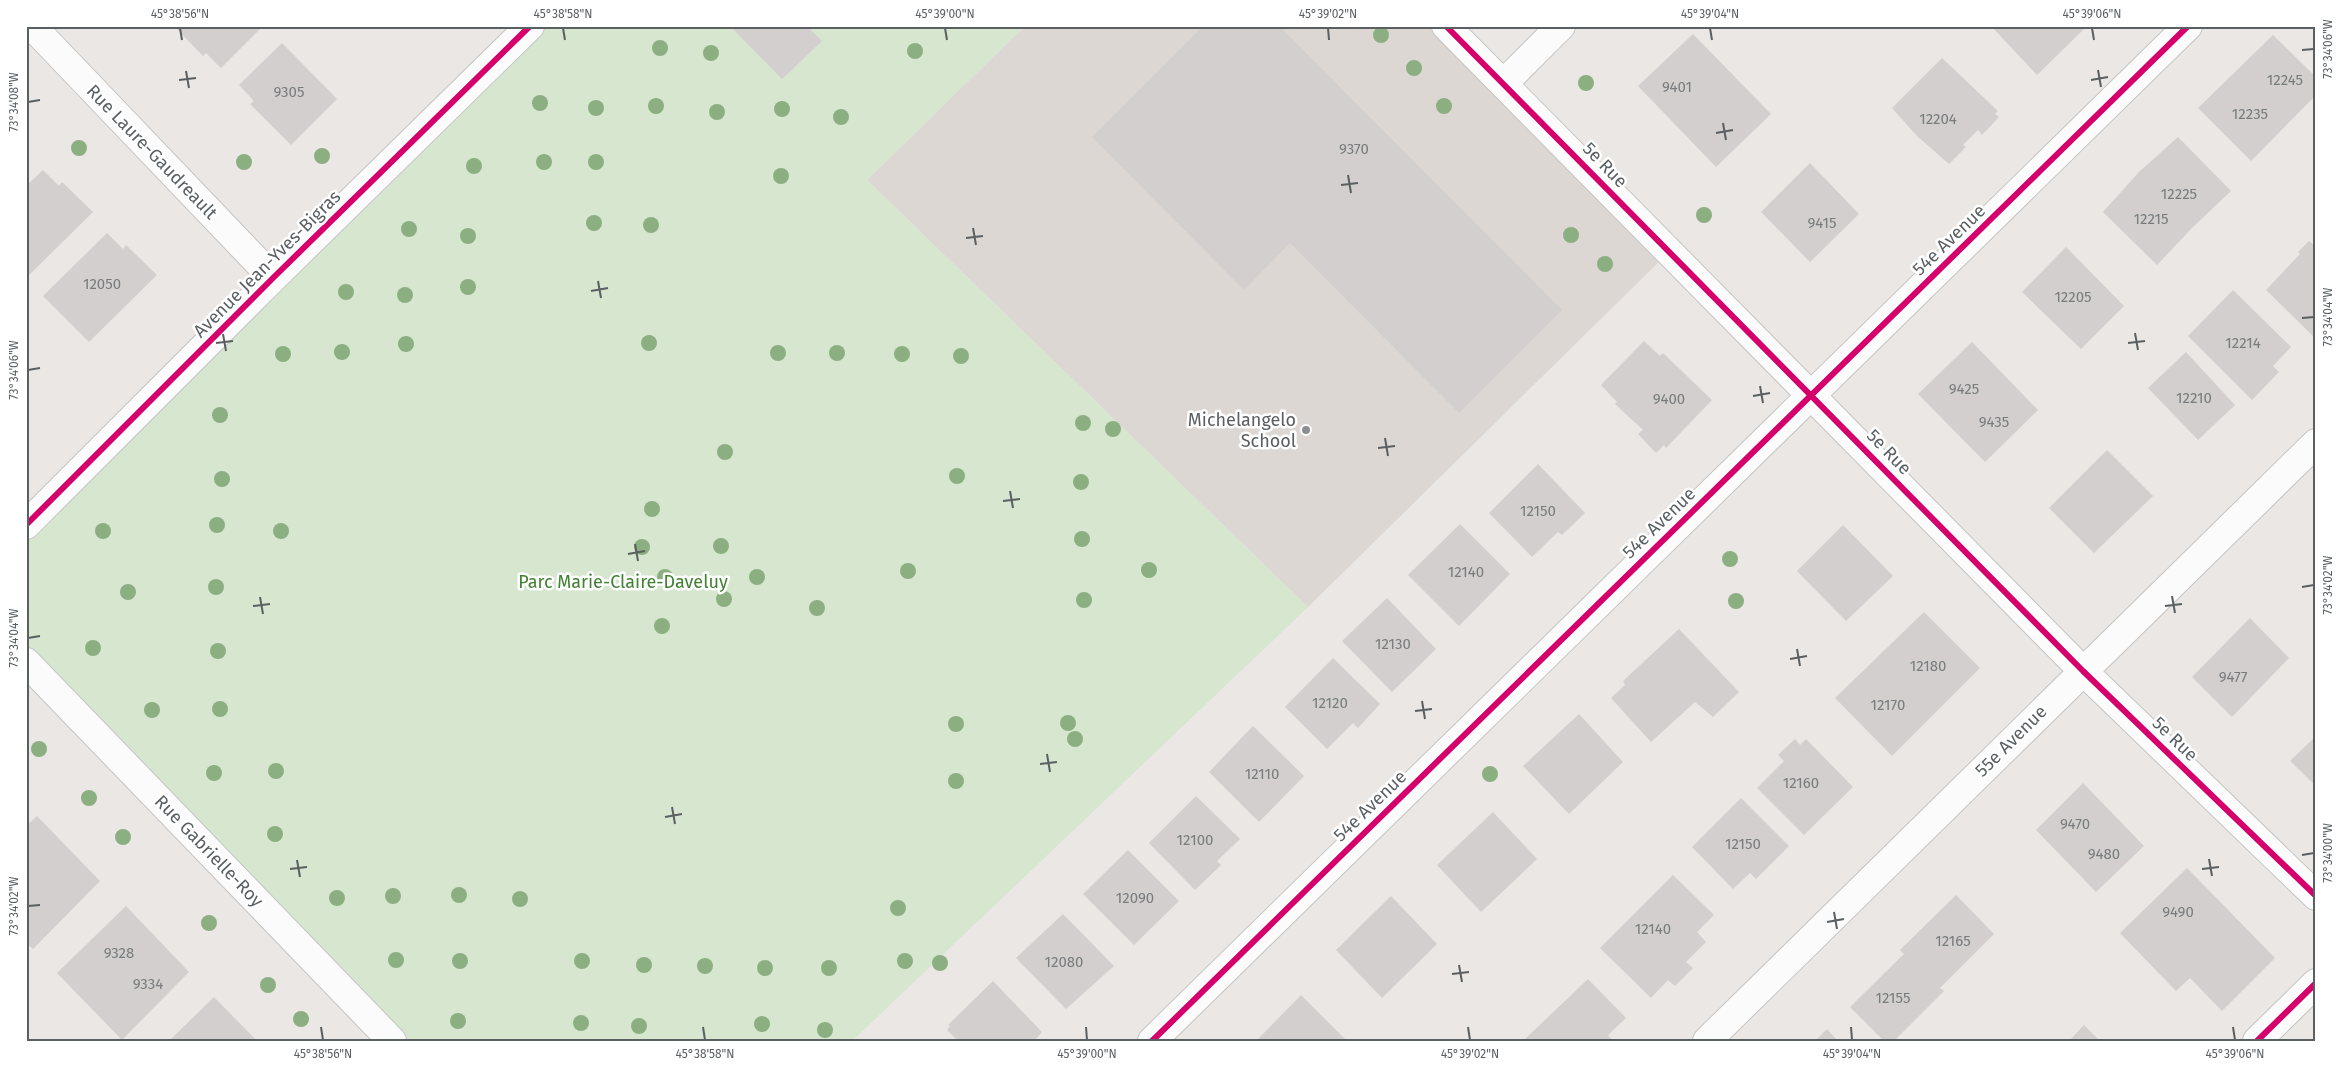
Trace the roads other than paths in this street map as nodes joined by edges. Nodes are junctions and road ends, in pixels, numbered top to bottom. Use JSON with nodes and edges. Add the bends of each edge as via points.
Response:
{"nodes":[{"id":1,"x":32,"y":26,"type":"edge"},
{"id":2,"x":530,"y":26,"type":"edge"},
{"id":3,"x":1446,"y":26,"type":"edge"},
{"id":4,"x":1561,"y":26,"type":"edge"},
{"id":5,"x":2188,"y":26,"type":"edge"},
{"id":6,"x":1504,"y":83,"type":"junction"},
{"id":7,"x":273,"y":278,"type":"junction"},
{"id":8,"x":1812,"y":394,"type":"junction"},
{"id":9,"x":2316,"y":443,"type":"edge"},
{"id":10,"x":26,"y":525,"type":"edge"},
{"id":11,"x":26,"y":662,"type":"edge"},
{"id":12,"x":2083,"y":671,"type":"junction"},
{"id":13,"x":2316,"y":896,"type":"edge"},
{"id":14,"x":2316,"y":983,"type":"edge"},
{"id":15,"x":392,"y":1041,"type":"edge"},
{"id":16,"x":1152,"y":1041,"type":"edge"},
{"id":17,"x":1707,"y":1041,"type":"edge"},
{"id":18,"x":2257,"y":1041,"type":"edge"}],
"edges":[{"from":1,"to":7,"type":"street","name":"Rue Laure-Gaudreault"},
{"from":2,"to":7,"type":"street","name":"Avenue Jean-Yves-Bigras"},
{"from":3,"to":6,"type":"street","name":"5e Rue"},
{"from":4,"to":6,"type":"street"},
{"from":5,"to":8,"type":"street","name":"54e Avenue"},
{"from":6,"to":8,"type":"street","name":"5e Rue"},
{"from":7,"to":10,"type":"street","name":"Avenue Jean-Yves-Bigras"},
{"from":8,"to":12,"type":"street","name":"5e Rue"},
{"from":8,"to":16,"type":"street","name":"54e Avenue"},
{"from":9,"to":12,"type":"street","name":"55e Avenue"},
{"from":11,"to":15,"type":"street","name":"Rue Gabrielle-Roy"},
{"from":12,"to":13,"type":"street","name":"5e Rue"},
{"from":12,"to":17,"type":"street","name":"55e Avenue"},
{"from":14,"to":18,"type":"street"}]}
